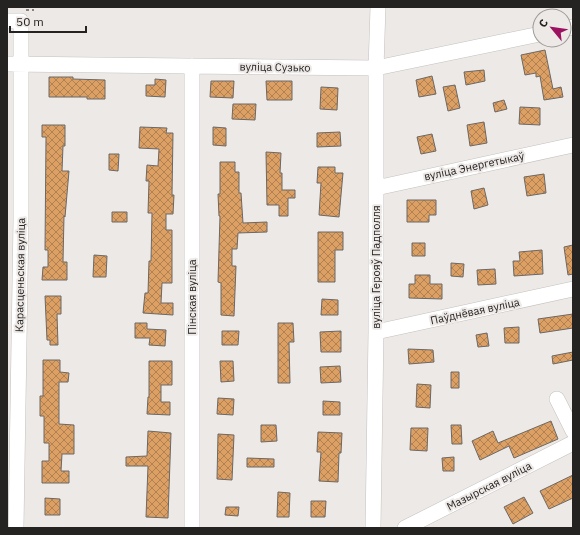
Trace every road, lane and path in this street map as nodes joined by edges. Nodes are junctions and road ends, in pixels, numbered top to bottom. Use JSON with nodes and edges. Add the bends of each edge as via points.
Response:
{"nodes":[{"id":1,"x":378,"y":7,"type":"edge"},
{"id":2,"x":14,"y":21,"type":"edge"},
{"id":3,"x":532,"y":36,"type":"edge"},
{"id":4,"x":14,"y":64,"type":"edge"},
{"id":5,"x":192,"y":66,"type":"junction"},
{"id":6,"x":376,"y":68,"type":"junction"},
{"id":7,"x":573,"y":145,"type":"edge"},
{"id":8,"x":376,"y":188,"type":"junction"},
{"id":9,"x":14,"y":219,"type":"edge"},
{"id":10,"x":573,"y":289,"type":"edge"},
{"id":11,"x":376,"y":332,"type":"junction"},
{"id":12,"x":557,"y":400,"type":"dead end"},
{"id":13,"x":573,"y":431,"type":"edge"},
{"id":14,"x":573,"y":443,"type":"edge"},
{"id":15,"x":16,"y":528,"type":"edge"},
{"id":16,"x":192,"y":528,"type":"edge"},
{"id":17,"x":373,"y":528,"type":"edge"},
{"id":18,"x":405,"y":528,"type":"edge"}],
"edges":[{"from":1,"to":6,"type":"street","name":"вуліца Герояў Падполля"},
{"from":2,"to":4,"type":"street","name":"Карасценьская вуліца"},
{"from":3,"to":6,"type":"street","name":"вуліца Сузько"},
{"from":4,"to":5,"type":"street","name":"вуліца Сузько"},
{"from":4,"to":9,"type":"street","name":"Карасценьская вуліца"},
{"from":5,"to":6,"type":"street","name":"вуліца Сузько"},
{"from":5,"to":16,"type":"street","name":"Пінская вуліца"},
{"from":6,"to":8,"type":"street","name":"вуліца Герояў Падполля"},
{"from":7,"to":8,"type":"street","name":"вуліца Энергетыкаў"},
{"from":8,"to":11,"type":"street","name":"вуліца Герояў Падполля"},
{"from":9,"to":15,"type":"street","name":"Карасценьская вуліца"},
{"from":10,"to":11,"type":"street","name":"Паўднёвая вуліца"},
{"from":11,"to":17,"type":"street","name":"вуліца Герояў Падполля"},
{"from":12,"to":13,"type":"street"},
{"from":14,"to":18,"type":"street","name":"Мазырская вуліца"}]}
